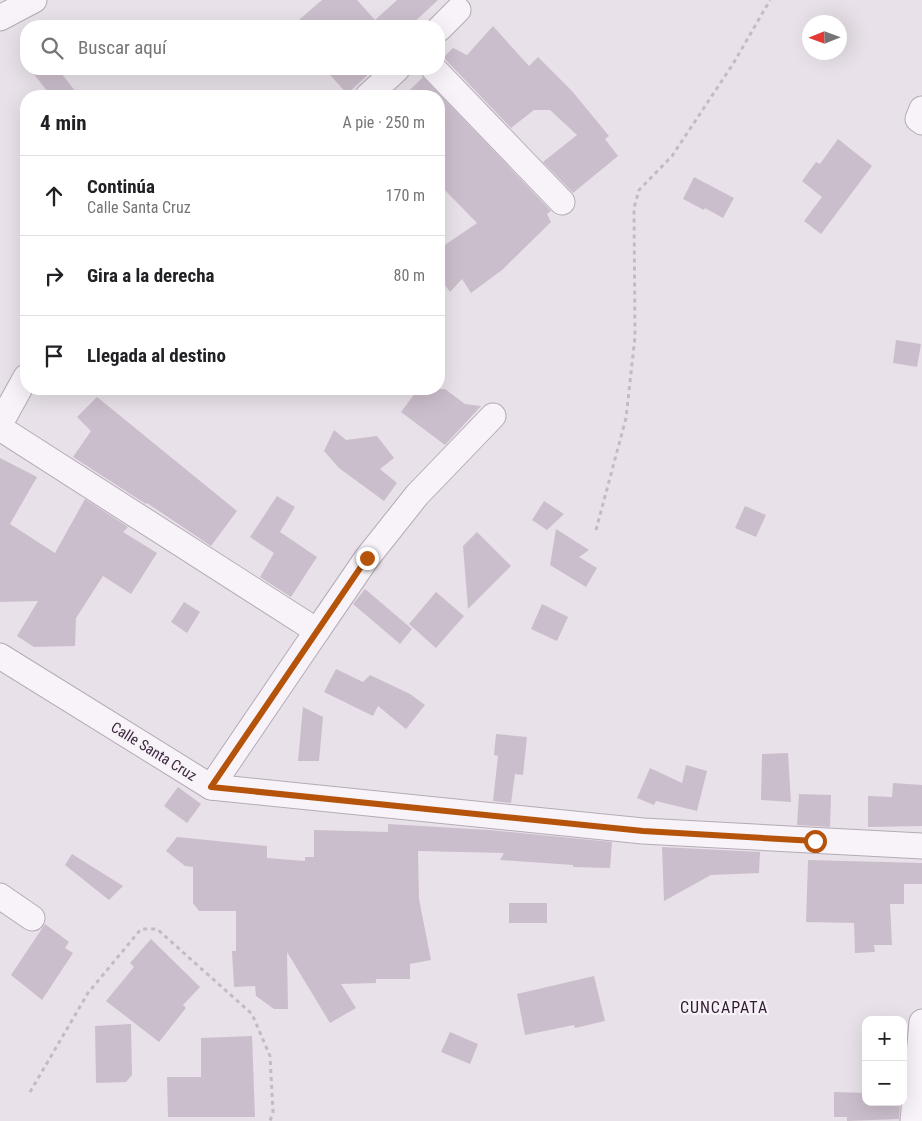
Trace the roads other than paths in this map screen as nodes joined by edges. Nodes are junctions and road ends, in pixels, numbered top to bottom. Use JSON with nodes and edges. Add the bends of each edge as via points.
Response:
{"nodes":[{"id":1,"x":34,"y":0,"type":"edge"},
{"id":2,"x":458,"y":10,"type":"dead end"},
{"id":3,"x":0,"y":18,"type":"edge"},
{"id":4,"x":445,"y":23,"type":"edge"},
{"id":5,"x":391,"y":75,"type":"edge"},
{"id":6,"x":440,"y":75,"type":"edge"},
{"id":7,"x":374,"y":90,"type":"edge"},
{"id":8,"x":922,"y":108,"type":"edge"},
{"id":9,"x":922,"y":122,"type":"edge"},
{"id":10,"x":562,"y":202,"type":"dead end"},
{"id":11,"x":20,"y":388,"type":"edge"},
{"id":12,"x":493,"y":416,"type":"dead end"},
{"id":13,"x":0,"y":424,"type":"edge"},
{"id":14,"x":0,"y":428,"type":"edge"},
{"id":15,"x":317,"y":631,"type":"junction"},
{"id":16,"x":0,"y":656,"type":"edge"},
{"id":17,"x":211,"y":787,"type":"junction"},
{"id":18,"x":922,"y":846,"type":"edge"},
{"id":19,"x":0,"y":896,"type":"edge"},
{"id":20,"x":32,"y":918,"type":"dead end"},
{"id":21,"x":922,"y":1022,"type":"edge"},
{"id":22,"x":913,"y":1121,"type":"edge"}],
"edges":[{"from":1,"to":3,"type":"street"},
{"from":2,"to":4,"type":"street"},
{"from":5,"to":7,"type":"street"},
{"from":6,"to":10,"type":"street"},
{"from":8,"to":9,"type":"street","via":[[918,119]]},
{"from":11,"to":13,"type":"street"},
{"from":12,"to":15,"type":"street","via":[[417,494],[367,558]]},
{"from":14,"to":15,"type":"street"},
{"from":15,"to":17,"type":"street"},
{"from":16,"to":17,"type":"street","name":"Calle Santa Cruz"},
{"from":17,"to":18,"type":"street","name":"Calle Santa Cruz","via":[[643,831]]},
{"from":19,"to":20,"type":"street"},
{"from":21,"to":22,"type":"street"}]}
